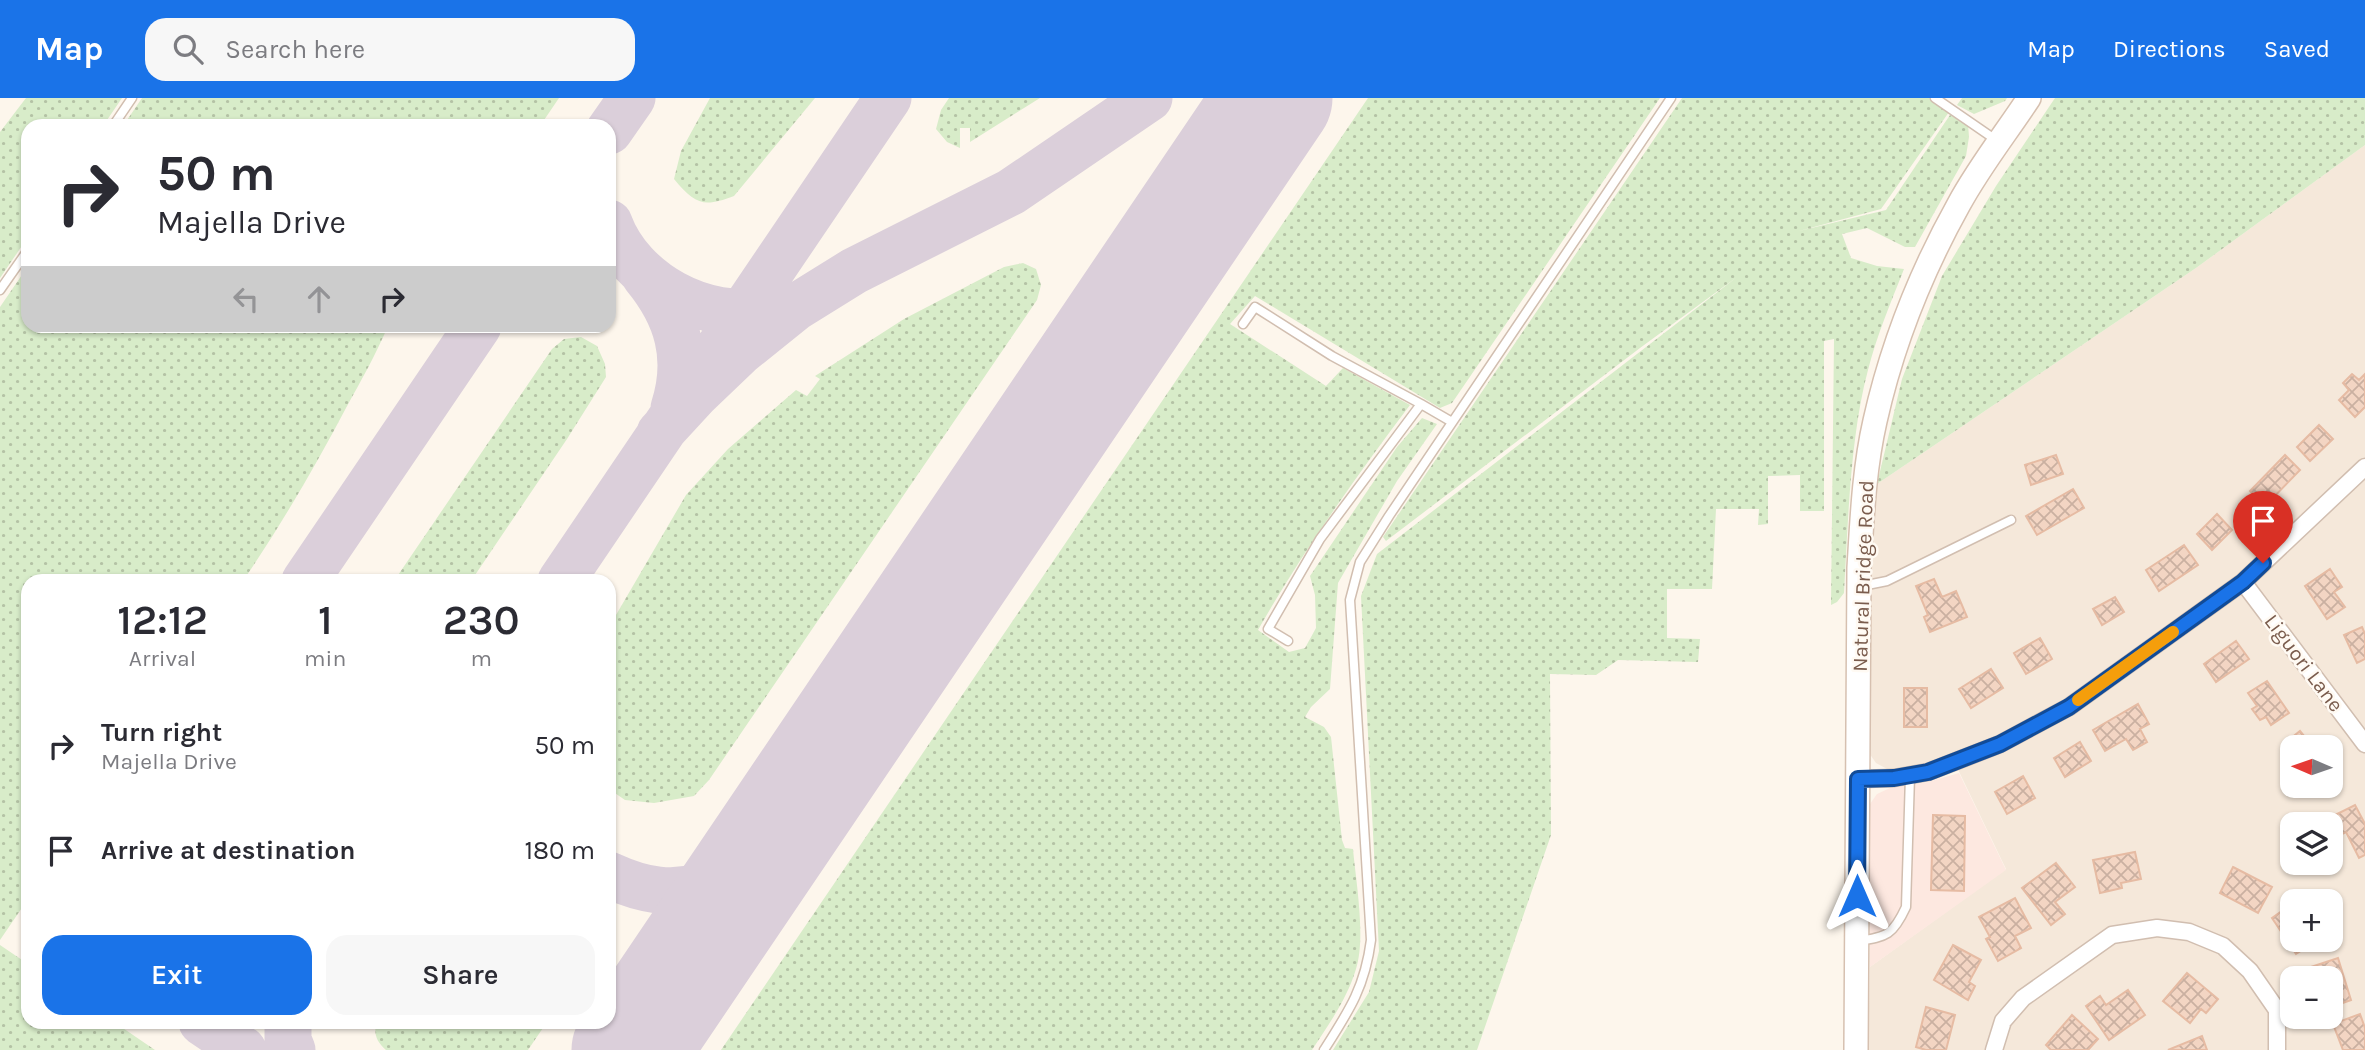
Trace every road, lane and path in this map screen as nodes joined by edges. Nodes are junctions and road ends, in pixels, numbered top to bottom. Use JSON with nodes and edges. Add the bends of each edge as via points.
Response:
{"nodes":[{"id":1,"x":132,"y":98,"type":"edge"},
{"id":2,"x":1671,"y":98,"type":"edge"},
{"id":3,"x":1935,"y":98,"type":"edge"},
{"id":4,"x":2029,"y":98,"type":"edge"},
{"id":5,"x":118,"y":119,"type":"edge"},
{"id":6,"x":1999,"y":142,"type":"junction"},
{"id":7,"x":21,"y":260,"type":"edge"},
{"id":8,"x":0,"y":290,"type":"edge"},
{"id":9,"x":1243,"y":324,"type":"dead end"},
{"id":10,"x":1421,"y":404,"type":"junction"},
{"id":11,"x":1452,"y":422,"type":"junction"},
{"id":12,"x":2365,"y":467,"type":"edge"},
{"id":13,"x":2011,"y":520,"type":"dead end"},
{"id":14,"x":2243,"y":582,"type":"junction"},
{"id":15,"x":1859,"y":586,"type":"junction"},
{"id":16,"x":1287,"y":641,"type":"dead end"},
{"id":17,"x":2365,"y":744,"type":"edge"},
{"id":18,"x":1910,"y":776,"type":"junction"},
{"id":19,"x":1858,"y":779,"type":"junction"},
{"id":20,"x":1857,"y":941,"type":"junction"},
{"id":21,"x":1324,"y":1050,"type":"edge"},
{"id":22,"x":1856,"y":1050,"type":"edge"},
{"id":23,"x":1994,"y":1050,"type":"edge"},
{"id":24,"x":2277,"y":1050,"type":"edge"}],
"edges":[{"from":1,"to":5,"type":"lane"},
{"from":2,"to":11,"type":"lane"},
{"from":3,"to":6,"type":"lane"},
{"from":4,"to":6,"type":"main road","name":"Natural Bridge Road"},
{"from":6,"to":15,"type":"main road","name":"Natural Bridge Road","via":[[1960,201],[1923,274],[1894,348],[1864,491]]},
{"from":7,"to":8,"type":"lane"},
{"from":9,"to":10,"type":"lane","via":[[1255,307]]},
{"from":10,"to":11,"type":"lane"},
{"from":10,"to":16,"type":"lane","via":[[1320,539],[1268,629]]},
{"from":11,"to":21,"type":"lane","via":[[1360,562],[1350,600],[1371,940],[1367,968],[1353,1004]]},
{"from":12,"to":14,"type":"street"},
{"from":13,"to":15,"type":"lane","via":[[1887,581]]},
{"from":14,"to":17,"type":"street","name":"Liguori Lane"},
{"from":14,"to":18,"type":"street","via":[[2069,707],[2000,744]]},
{"from":15,"to":19,"type":"main road","name":"Natural Bridge Road"},
{"from":18,"to":19,"type":"street"},
{"from":18,"to":20,"type":"lane","via":[[1906,907],[1898,924],[1882,938]]},
{"from":19,"to":20,"type":"main road","name":"Natural Bridge Road"},
{"from":20,"to":22,"type":"main road","name":"Natural Bridge Road"},
{"from":23,"to":24,"type":"street","via":[[2003,1021],[2023,998],[2112,935],[2157,928],[2189,932],[2223,946],[2250,971],[2277,1010]]}]}
